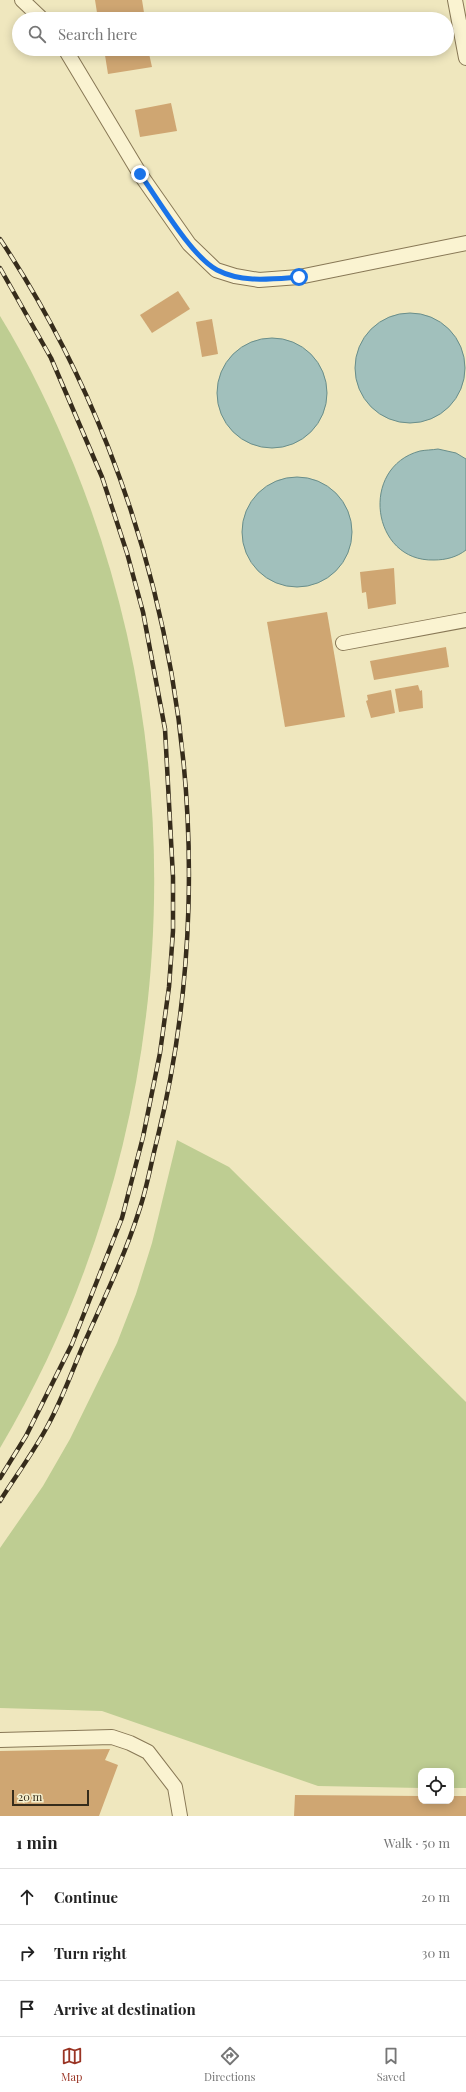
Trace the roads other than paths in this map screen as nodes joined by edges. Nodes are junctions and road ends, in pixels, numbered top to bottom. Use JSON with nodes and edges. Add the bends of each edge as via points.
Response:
{"nodes":[{"id":1,"x":22,"y":0,"type":"edge"},
{"id":2,"x":455,"y":0,"type":"edge"},
{"id":3,"x":35,"y":12,"type":"edge"},
{"id":4,"x":69,"y":56,"type":"edge"},
{"id":5,"x":466,"y":58,"type":"edge"},
{"id":6,"x":466,"y":243,"type":"edge"},
{"id":7,"x":466,"y":620,"type":"edge"},
{"id":8,"x":343,"y":643,"type":"dead end"},
{"id":9,"x":0,"y":1740,"type":"edge"},
{"id":10,"x":180,"y":1816,"type":"edge"}],
"edges":[{"from":1,"to":3,"type":"lane"},
{"from":2,"to":5,"type":"lane"},
{"from":4,"to":6,"type":"lane","via":[[140,174],[190,244],[216,270],[259,280],[299,277]]},
{"from":7,"to":8,"type":"lane"},
{"from":9,"to":10,"type":"lane","via":[[112,1737],[130,1743],[148,1752],[175,1787]]}]}
